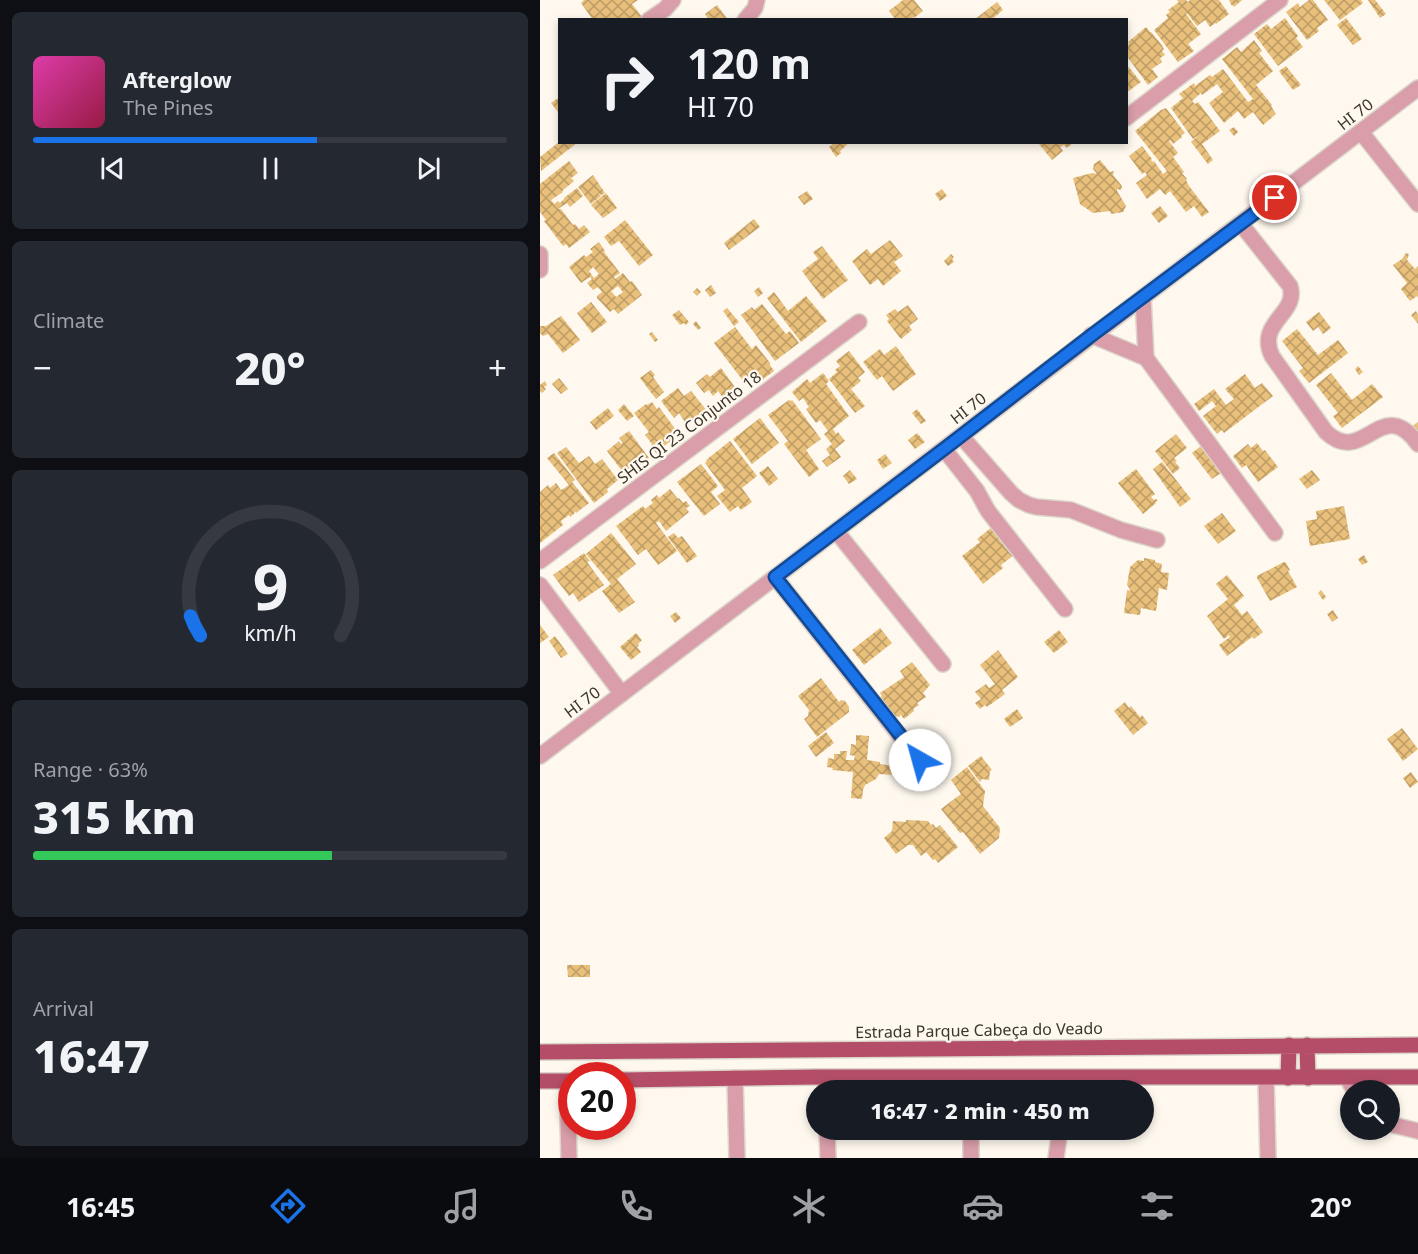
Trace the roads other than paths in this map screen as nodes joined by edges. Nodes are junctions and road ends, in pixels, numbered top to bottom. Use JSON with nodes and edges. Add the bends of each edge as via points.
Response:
{"nodes":[{"id":1,"x":673,"y":0,"type":"edge"},
{"id":2,"x":757,"y":0,"type":"edge"},
{"id":3,"x":1280,"y":0,"type":"edge"},
{"id":4,"x":652,"y":18,"type":"edge"},
{"id":5,"x":747,"y":18,"type":"edge"},
{"id":6,"x":1418,"y":88,"type":"edge"},
{"id":7,"x":1128,"y":116,"type":"edge"},
{"id":8,"x":1361,"y":132,"type":"junction"},
{"id":9,"x":1418,"y":204,"type":"edge"},
{"id":10,"x":1241,"y":224,"type":"junction"},
{"id":11,"x":540,"y":254,"type":"edge"},
{"id":12,"x":540,"y":270,"type":"edge"},
{"id":13,"x":1143,"y":297,"type":"junction"},
{"id":14,"x":860,"y":322,"type":"dead end"},
{"id":15,"x":1092,"y":335,"type":"junction"},
{"id":16,"x":1146,"y":358,"type":"junction"},
{"id":17,"x":961,"y":436,"type":"junction"},
{"id":18,"x":1418,"y":444,"type":"edge"},
{"id":19,"x":944,"y":449,"type":"junction"},
{"id":20,"x":836,"y":531,"type":"junction"},
{"id":21,"x":1275,"y":532,"type":"dead end"},
{"id":22,"x":1157,"y":540,"type":"dead end"},
{"id":23,"x":540,"y":561,"type":"edge"},
{"id":24,"x":775,"y":577,"type":"junction"},
{"id":25,"x":540,"y":585,"type":"edge"},
{"id":26,"x":1065,"y":609,"type":"dead end"},
{"id":27,"x":943,"y":664,"type":"dead end"},
{"id":28,"x":621,"y":694,"type":"junction"},
{"id":29,"x":540,"y":756,"type":"edge"},
{"id":30,"x":920,"y":760,"type":"dead end"},
{"id":31,"x":1289,"y":1045,"type":"junction"},
{"id":32,"x":1307,"y":1045,"type":"junction"},
{"id":33,"x":1418,"y":1045,"type":"edge"},
{"id":34,"x":540,"y":1052,"type":"edge"},
{"id":35,"x":1418,"y":1077,"type":"edge"},
{"id":36,"x":735,"y":1078,"type":"junction"},
{"id":37,"x":1266,"y":1078,"type":"junction"},
{"id":38,"x":1288,"y":1078,"type":"junction"},
{"id":39,"x":1308,"y":1078,"type":"junction"},
{"id":40,"x":636,"y":1080,"type":"edge"},
{"id":41,"x":1389,"y":1080,"type":"edge"},
{"id":42,"x":540,"y":1081,"type":"edge"},
{"id":43,"x":558,"y":1081,"type":"edge"},
{"id":44,"x":1154,"y":1081,"type":"edge"},
{"id":45,"x":806,"y":1083,"type":"edge"},
{"id":46,"x":1340,"y":1083,"type":"edge"},
{"id":47,"x":1400,"y":1127,"type":"edge"},
{"id":48,"x":1418,"y":1131,"type":"edge"},
{"id":49,"x":569,"y":1140,"type":"edge"},
{"id":50,"x":827,"y":1140,"type":"edge"},
{"id":51,"x":971,"y":1140,"type":"edge"},
{"id":52,"x":1059,"y":1140,"type":"edge"},
{"id":53,"x":569,"y":1158,"type":"edge"},
{"id":54,"x":737,"y":1158,"type":"edge"},
{"id":55,"x":828,"y":1158,"type":"edge"},
{"id":56,"x":971,"y":1158,"type":"edge"},
{"id":57,"x":1056,"y":1158,"type":"edge"},
{"id":58,"x":1268,"y":1158,"type":"edge"}],
"edges":[{"from":1,"to":4,"type":"street"},
{"from":2,"to":5,"type":"street"},
{"from":3,"to":7,"type":"street"},
{"from":6,"to":8,"type":"street","name":"HI 70"},
{"from":8,"to":9,"type":"street"},
{"from":8,"to":10,"type":"street","name":"HI 70"},
{"from":10,"to":13,"type":"street","name":"HI 70"},
{"from":10,"to":18,"type":"street","via":[[1290,286],[1291,300],[1271,329],[1269,350],[1326,432],[1332,438],[1349,442],[1391,424],[1412,435]]},
{"from":11,"to":12,"type":"street"},
{"from":13,"to":15,"type":"street","name":"HI 70"},
{"from":13,"to":16,"type":"street"},
{"from":14,"to":23,"type":"street","name":"SHIS QI 23 Conjunto 18"},
{"from":15,"to":16,"type":"street"},
{"from":15,"to":17,"type":"street","name":"HI 70"},
{"from":16,"to":21,"type":"street"},
{"from":17,"to":19,"type":"street","name":"HI 70"},
{"from":17,"to":22,"type":"street","via":[[1018,500],[1037,507],[1071,510]]},
{"from":19,"to":20,"type":"street","name":"HI 70"},
{"from":19,"to":26,"type":"street"},
{"from":20,"to":24,"type":"street","name":"HI 70"},
{"from":20,"to":27,"type":"street"},
{"from":24,"to":28,"type":"street","name":"HI 70"},
{"from":24,"to":30,"type":"street"},
{"from":25,"to":28,"type":"street"},
{"from":28,"to":29,"type":"street","name":"HI 70"},
{"from":31,"to":32,"type":"main road","name":"Estrada Parque Cabeça do Veado"},
{"from":31,"to":34,"type":"main road","name":"Estrada Parque Cabeça do Veado"},
{"from":31,"to":38,"type":"main road"},
{"from":32,"to":33,"type":"main road","name":"Estrada Parque Cabeça do Veado"},
{"from":32,"to":39,"type":"main road"},
{"from":35,"to":41,"type":"main road"},
{"from":36,"to":40,"type":"main road"},
{"from":36,"to":45,"type":"main road"},
{"from":36,"to":54,"type":"street"},
{"from":37,"to":38,"type":"main road"},
{"from":37,"to":44,"type":"main road"},
{"from":37,"to":58,"type":"street"},
{"from":38,"to":39,"type":"main road"},
{"from":39,"to":46,"type":"main road"},
{"from":42,"to":43,"type":"main road"},
{"from":47,"to":48,"type":"street"},
{"from":49,"to":53,"type":"street"},
{"from":50,"to":55,"type":"street"},
{"from":51,"to":56,"type":"street"},
{"from":52,"to":57,"type":"street"}]}
